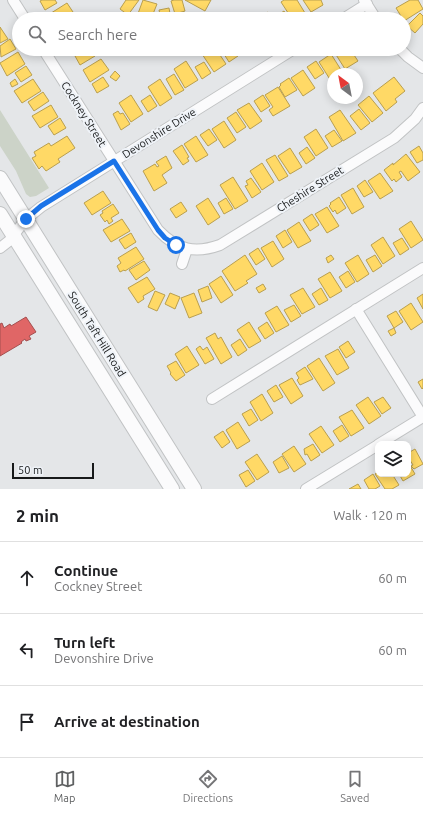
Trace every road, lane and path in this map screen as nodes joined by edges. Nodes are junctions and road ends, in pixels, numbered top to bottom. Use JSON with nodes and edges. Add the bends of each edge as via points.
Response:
{"nodes":[{"id":1,"x":13,"y":0,"type":"edge"},
{"id":2,"x":365,"y":2,"type":"edge"},
{"id":3,"x":21,"y":12,"type":"edge"},
{"id":4,"x":351,"y":12,"type":"edge"},
{"id":5,"x":371,"y":12,"type":"edge"},
{"id":6,"x":47,"y":56,"type":"edge"},
{"id":7,"x":283,"y":56,"type":"edge"},
{"id":8,"x":407,"y":56,"type":"edge"},
{"id":9,"x":423,"y":68,"type":"edge"},
{"id":10,"x":423,"y":108,"type":"edge"},
{"id":11,"x":114,"y":161,"type":"junction"},
{"id":12,"x":0,"y":178,"type":"edge"},
{"id":13,"x":0,"y":214,"type":"edge"},
{"id":14,"x":26,"y":219,"type":"junction"},
{"id":15,"x":14,"y":236,"type":"junction"},
{"id":16,"x":0,"y":248,"type":"edge"},
{"id":17,"x":186,"y":249,"type":"junction"},
{"id":18,"x":182,"y":264,"type":"dead end"},
{"id":19,"x":423,"y":268,"type":"edge"},
{"id":20,"x":356,"y":309,"type":"junction"},
{"id":21,"x":212,"y":399,"type":"dead end"},
{"id":22,"x":423,"y":417,"type":"edge"},
{"id":23,"x":383,"y":441,"type":"edge"},
{"id":24,"x":375,"y":446,"type":"edge"},
{"id":25,"x":172,"y":489,"type":"edge"},
{"id":26,"x":194,"y":489,"type":"edge"},
{"id":27,"x":306,"y":489,"type":"edge"}],
"edges":[{"from":1,"to":3,"type":"street"},
{"from":2,"to":4,"type":"street"},
{"from":2,"to":5,"type":"street"},
{"from":6,"to":11,"type":"street","name":"Cockney Street"},
{"from":7,"to":11,"type":"street","name":"Devonshire Drive"},
{"from":8,"to":9,"type":"street"},
{"from":10,"to":17,"type":"street","name":"Cheshire Street","via":[[394,138],[220,244],[200,250]]},
{"from":11,"to":14,"type":"street","name":"Devonshire Drive","via":[[41,206]]},
{"from":11,"to":17,"type":"street","name":"Cockney Street","via":[[158,230],[165,238]]},
{"from":12,"to":14,"type":"main road","name":"South Taft Hill Road"},
{"from":13,"to":15,"type":"main road","name":"South Taft Hill Road"},
{"from":14,"to":15,"type":"street","name":"Devonshire Drive"},
{"from":14,"to":26,"type":"main road","name":"South Taft Hill Road"},
{"from":15,"to":16,"type":"street","name":"Devonshire Drive"},
{"from":15,"to":25,"type":"main road","name":"South Taft Hill Road"},
{"from":17,"to":18,"type":"street"},
{"from":19,"to":20,"type":"street"},
{"from":20,"to":21,"type":"street"},
{"from":20,"to":22,"type":"street"},
{"from":22,"to":23,"type":"street"},
{"from":24,"to":27,"type":"street"}]}
